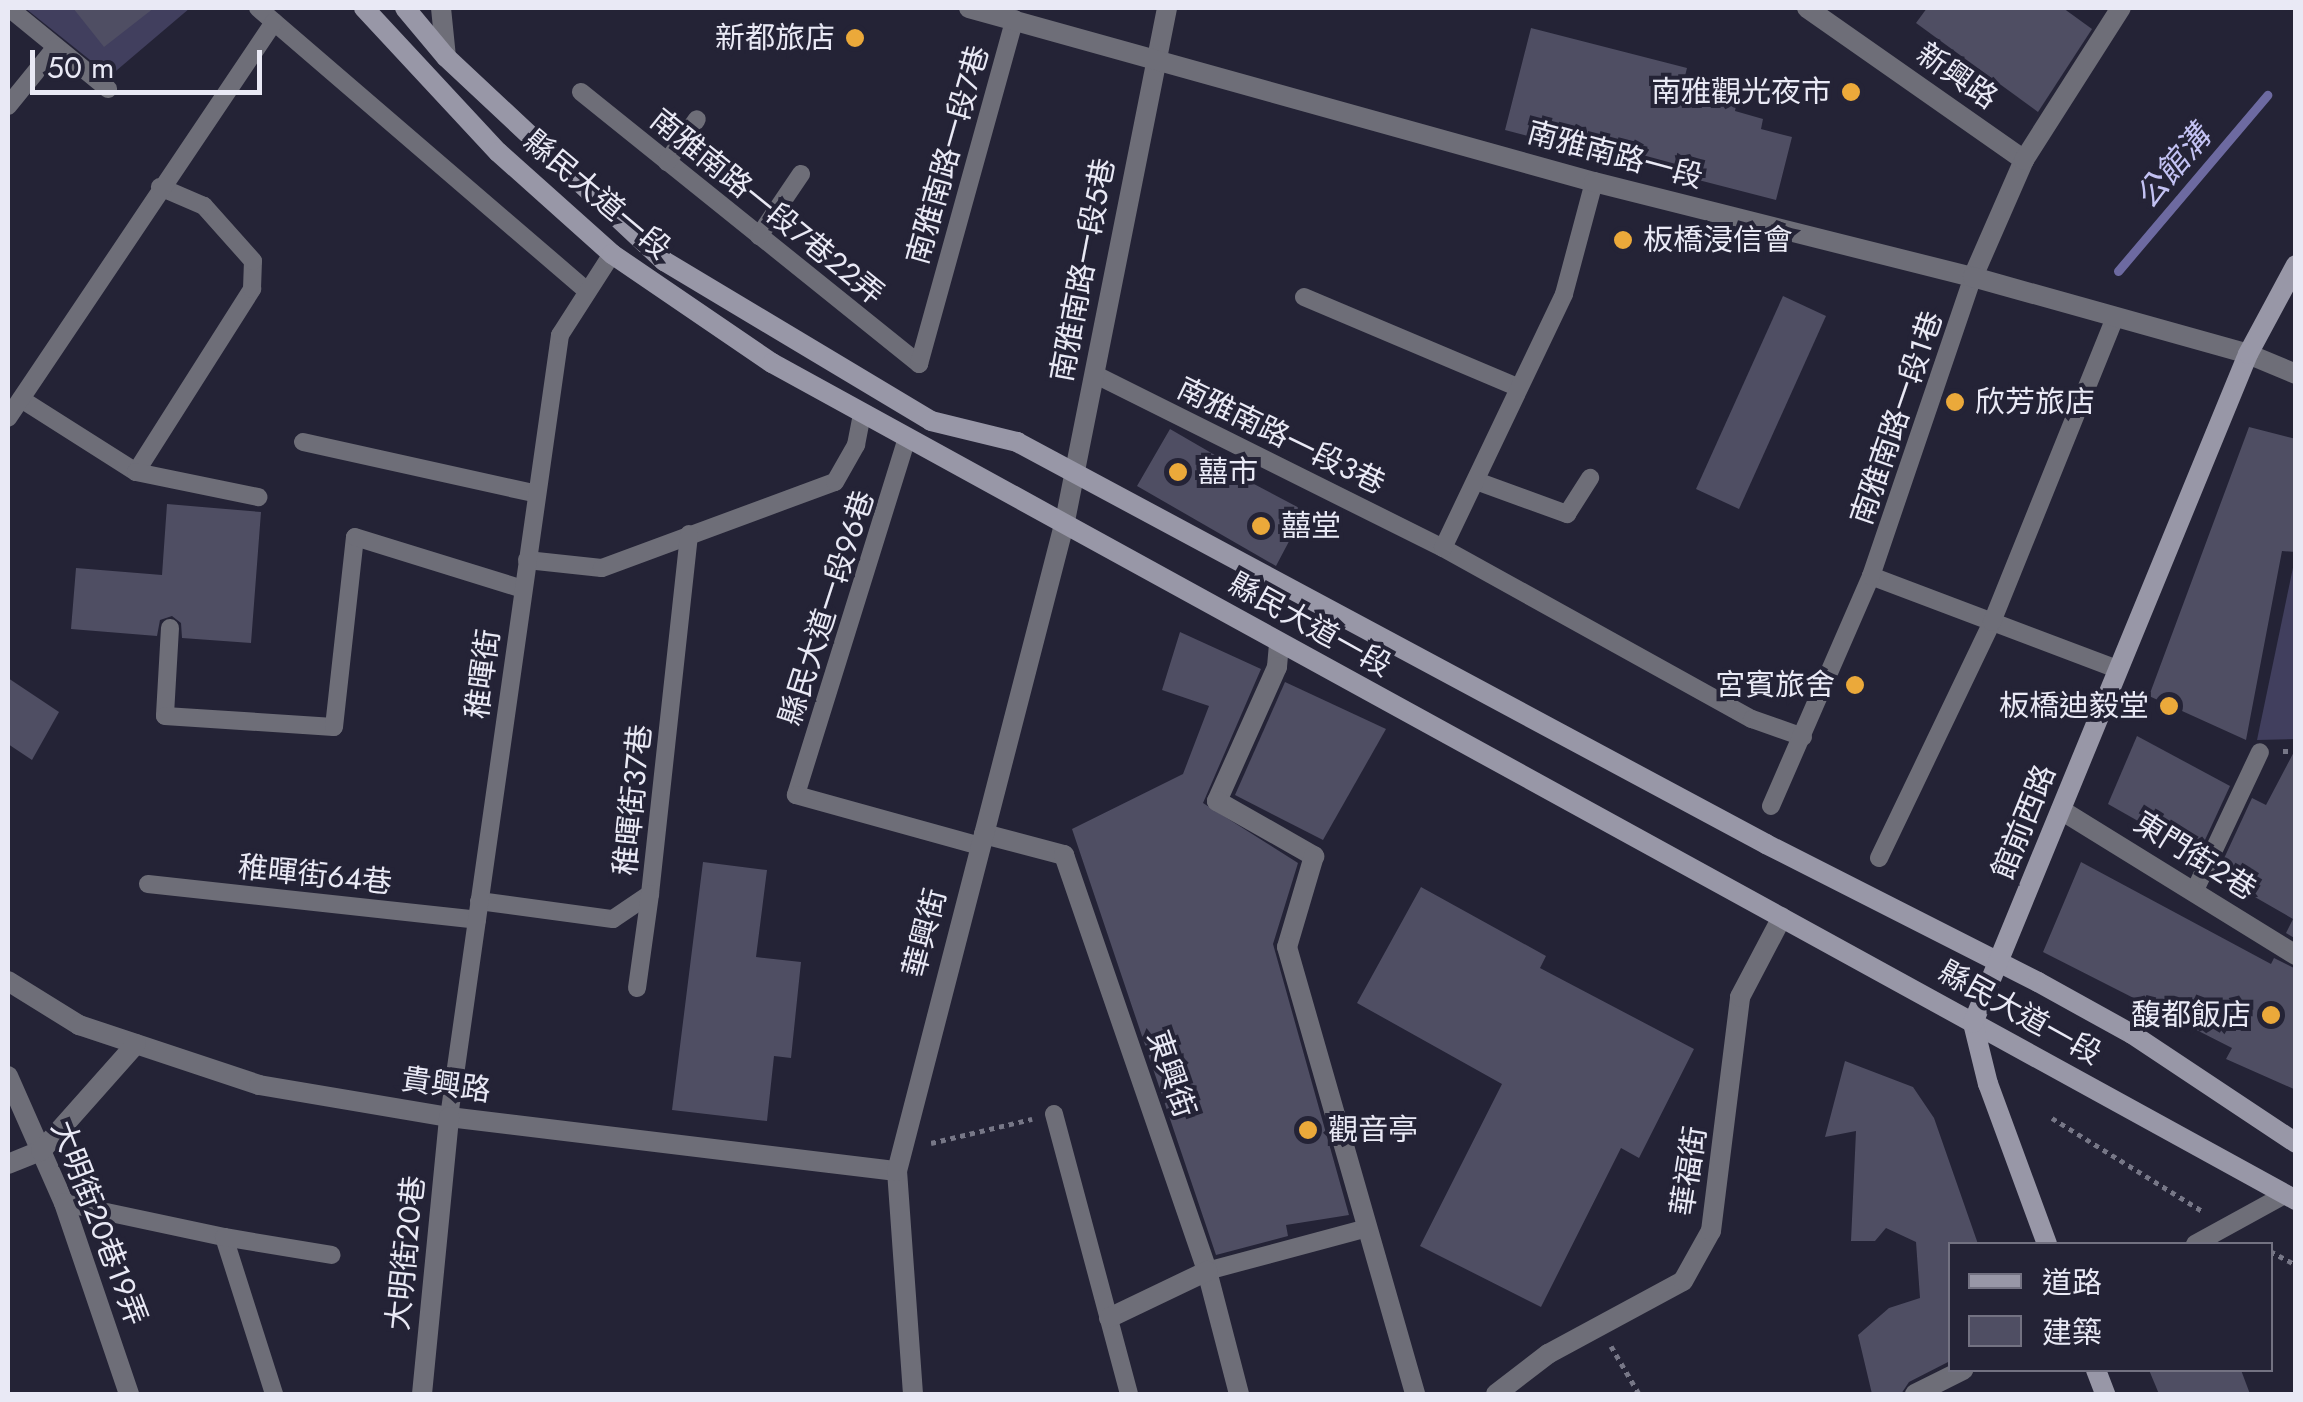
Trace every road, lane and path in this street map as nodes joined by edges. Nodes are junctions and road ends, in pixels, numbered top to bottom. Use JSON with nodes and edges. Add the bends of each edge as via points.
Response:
{"nodes":[{"id":1,"x":9,"y":8,"type":"edge"},
{"id":2,"x":258,"y":8,"type":"edge"},
{"id":3,"x":364,"y":8,"type":"edge"},
{"id":4,"x":405,"y":8,"type":"edge"},
{"id":5,"x":441,"y":8,"type":"edge"},
{"id":6,"x":969,"y":8,"type":"edge"},
{"id":7,"x":1167,"y":8,"type":"edge"},
{"id":8,"x":1807,"y":8,"type":"edge"},
{"id":9,"x":2121,"y":8,"type":"edge"},
{"id":10,"x":1002,"y":14,"type":"edge"},
{"id":11,"x":274,"y":22,"type":"junction"},
{"id":12,"x":56,"y":47,"type":"junction"},
{"id":13,"x":1155,"y":55,"type":"junction"},
{"id":14,"x":446,"y":57,"type":"junction"},
{"id":15,"x":108,"y":90,"type":"dead end"},
{"id":16,"x":581,"y":92,"type":"dead end"},
{"id":17,"x":8,"y":106,"type":"edge"},
{"id":18,"x":697,"y":119,"type":"dead end"},
{"id":19,"x":2024,"y":160,"type":"junction"},
{"id":20,"x":667,"y":162,"type":"junction"},
{"id":21,"x":801,"y":174,"type":"dead end"},
{"id":22,"x":1594,"y":182,"type":"junction"},
{"id":23,"x":160,"y":188,"type":"junction"},
{"id":24,"x":759,"y":236,"type":"junction"},
{"id":25,"x":612,"y":254,"type":"junction"},
{"id":26,"x":2296,"y":265,"type":"edge"},
{"id":27,"x":1973,"y":277,"type":"junction"},
{"id":28,"x":588,"y":291,"type":"junction"},
{"id":29,"x":1304,"y":297,"type":"dead end"},
{"id":30,"x":2115,"y":317,"type":"junction"},
{"id":31,"x":2248,"y":354,"type":"junction"},
{"id":32,"x":918,"y":364,"type":"joint"},
{"id":33,"x":1094,"y":374,"type":"junction"},
{"id":34,"x":2296,"y":374,"type":"edge"},
{"id":35,"x":1515,"y":386,"type":"junction"},
{"id":36,"x":21,"y":399,"type":"junction"},
{"id":37,"x":862,"y":413,"type":"junction"},
{"id":38,"x":8,"y":418,"type":"edge"},
{"id":39,"x":907,"y":438,"type":"junction"},
{"id":40,"x":303,"y":442,"type":"dead end"},
{"id":41,"x":136,"y":472,"type":"junction"},
{"id":42,"x":1590,"y":478,"type":"dead end"},
{"id":43,"x":1479,"y":482,"type":"junction"},
{"id":44,"x":1071,"y":484,"type":"junction"},
{"id":45,"x":533,"y":494,"type":"junction"},
{"id":46,"x":258,"y":497,"type":"dead end"},
{"id":47,"x":1065,"y":521,"type":"junction"},
{"id":48,"x":689,"y":534,"type":"junction"},
{"id":49,"x":1443,"y":548,"type":"junction"},
{"id":50,"x":527,"y":560,"type":"junction"},
{"id":51,"x":1871,"y":576,"type":"junction"},
{"id":52,"x":523,"y":589,"type":"junction"},
{"id":53,"x":1992,"y":622,"type":"junction"},
{"id":54,"x":170,"y":628,"type":"dead end"},
{"id":55,"x":1280,"y":644,"type":"junction"},
{"id":56,"x":2118,"y":669,"type":"junction"},
{"id":57,"x":1803,"y":736,"type":"junction"},
{"id":58,"x":2260,"y":752,"type":"dead end"},
{"id":59,"x":1771,"y":806,"type":"dead end"},
{"id":60,"x":2062,"y":810,"type":"junction"},
{"id":61,"x":982,"y":840,"type":"junction"},
{"id":62,"x":1879,"y":858,"type":"dead end"},
{"id":63,"x":148,"y":884,"type":"dead end"},
{"id":64,"x":2196,"y":888,"type":"junction"},
{"id":65,"x":650,"y":894,"type":"junction"},
{"id":66,"x":479,"y":900,"type":"junction"},
{"id":67,"x":1782,"y":917,"type":"junction"},
{"id":68,"x":477,"y":920,"type":"junction"},
{"id":69,"x":2296,"y":955,"type":"edge"},
{"id":70,"x":1997,"y":962,"type":"junction"},
{"id":71,"x":8,"y":981,"type":"edge"},
{"id":72,"x":637,"y":988,"type":"dead end"},
{"id":73,"x":1974,"y":1023,"type":"junction"},
{"id":74,"x":136,"y":1044,"type":"junction"},
{"id":75,"x":8,"y":1076,"type":"edge"},
{"id":76,"x":1054,"y":1114,"type":"joint"},
{"id":77,"x":450,"y":1117,"type":"junction"},
{"id":78,"x":2052,"y":1118,"type":"dead end"},
{"id":79,"x":2296,"y":1143,"type":"edge"},
{"id":80,"x":902,"y":1150,"type":"junction"},
{"id":81,"x":41,"y":1151,"type":"junction"},
{"id":82,"x":8,"y":1164,"type":"edge"},
{"id":83,"x":897,"y":1172,"type":"junction"},
{"id":84,"x":2291,"y":1197,"type":"edge"},
{"id":85,"x":64,"y":1203,"type":"junction"},
{"id":86,"x":2226,"y":1226,"type":"junction"},
{"id":87,"x":1367,"y":1228,"type":"junction"},
{"id":88,"x":224,"y":1237,"type":"junction"},
{"id":89,"x":2046,"y":1242,"type":"edge"},
{"id":90,"x":2198,"y":1242,"type":"edge"},
{"id":91,"x":2273,"y":1253,"type":"edge"},
{"id":92,"x":332,"y":1255,"type":"dead end"},
{"id":93,"x":2296,"y":1265,"type":"edge"},
{"id":94,"x":1207,"y":1271,"type":"junction"},
{"id":95,"x":1109,"y":1318,"type":"junction"},
{"id":96,"x":1600,"y":1326,"type":"junction"},
{"id":97,"x":1959,"y":1372,"type":"edge"},
{"id":98,"x":129,"y":1394,"type":"edge"},
{"id":99,"x":274,"y":1394,"type":"edge"},
{"id":100,"x":422,"y":1394,"type":"edge"},
{"id":101,"x":913,"y":1394,"type":"edge"},
{"id":102,"x":1129,"y":1394,"type":"edge"},
{"id":103,"x":1239,"y":1394,"type":"edge"},
{"id":104,"x":1415,"y":1394,"type":"edge"},
{"id":105,"x":1496,"y":1394,"type":"edge"},
{"id":106,"x":1639,"y":1394,"type":"edge"},
{"id":107,"x":1914,"y":1394,"type":"edge"}],
"edges":[{"from":1,"to":12,"type":"lane"},
{"from":2,"to":11,"type":"lane"},
{"from":3,"to":25,"type":"main road","name":"縣民大道一段","via":[[498,152]]},
{"from":4,"to":14,"type":"main road","name":"縣民大道一段"},
{"from":5,"to":14,"type":"street"},
{"from":6,"to":10,"type":"street","name":"南雅南路一段"},
{"from":7,"to":13,"type":"street","name":"南雅南路一段5巷"},
{"from":8,"to":19,"type":"street","name":"新興路"},
{"from":9,"to":19,"type":"street"},
{"from":10,"to":13,"type":"street","name":"南雅南路一段"},
{"from":10,"to":32,"type":"lane","name":"南雅南路一段7巷"},
{"from":11,"to":23,"type":"lane"},
{"from":11,"to":28,"type":"lane"},
{"from":12,"to":15,"type":"lane"},
{"from":12,"to":17,"type":"lane"},
{"from":13,"to":22,"type":"street","name":"南雅南路一段"},
{"from":13,"to":33,"type":"street","name":"南雅南路一段5巷"},
{"from":14,"to":44,"type":"main road","name":"縣民大道一段","via":[[664,261],[931,421],[1017,442]]},
{"from":16,"to":20,"type":"lane","name":"南雅南路一段7巷22弄"},
{"from":18,"to":20,"type":"lane"},
{"from":19,"to":27,"type":"street"},
{"from":20,"to":24,"type":"lane","name":"南雅南路一段7巷22弄"},
{"from":21,"to":24,"type":"lane"},
{"from":22,"to":27,"type":"street","name":"南雅南路一段"},
{"from":22,"to":35,"type":"lane","via":[[1564,294]]},
{"from":23,"to":36,"type":"lane"},
{"from":23,"to":41,"type":"lane","via":[[204,206],[253,261],[252,289]]},
{"from":24,"to":32,"type":"lane","name":"南雅南路一段7巷22弄"},
{"from":25,"to":28,"type":"lane","name":"稚暉街"},
{"from":25,"to":37,"type":"main road","name":"縣民大道一段","via":[[772,363]]},
{"from":26,"to":31,"type":"main road","name":"館前西路"},
{"from":27,"to":30,"type":"street","name":"南雅南路一段"},
{"from":27,"to":51,"type":"lane","name":"南雅南路一段1巷"},
{"from":28,"to":45,"type":"lane","name":"稚暉街","via":[[560,336]]},
{"from":29,"to":35,"type":"lane"},
{"from":30,"to":31,"type":"street","name":"南雅南路一段"},
{"from":30,"to":53,"type":"lane"},
{"from":31,"to":34,"type":"street","name":"南雅南路一段"},
{"from":31,"to":56,"type":"main road","name":"館前西路"},
{"from":33,"to":44,"type":"street","name":"南雅南路一段5巷"},
{"from":33,"to":49,"type":"lane","name":"南雅南路一段3巷"},
{"from":35,"to":43,"type":"lane"},
{"from":36,"to":38,"type":"lane"},
{"from":36,"to":41,"type":"lane"},
{"from":37,"to":39,"type":"main road","name":"縣民大道一段"},
{"from":37,"to":48,"type":"lane","via":[[856,445],[835,482]]},
{"from":39,"to":47,"type":"main road","name":"縣民大道一段"},
{"from":39,"to":61,"type":"lane","name":"縣民大道一段96巷","via":[[796,795]]},
{"from":40,"to":45,"type":"lane"},
{"from":41,"to":46,"type":"lane"},
{"from":42,"to":43,"type":"lane","via":[[1566,514]]},
{"from":43,"to":49,"type":"lane"},
{"from":44,"to":47,"type":"street","name":"華興街"},
{"from":44,"to":70,"type":"main road","name":"縣民大道一段"},
{"from":45,"to":50,"type":"lane","name":"稚暉街"},
{"from":47,"to":55,"type":"main road","name":"縣民大道一段"},
{"from":47,"to":61,"type":"street","name":"華興街"},
{"from":48,"to":50,"type":"lane","via":[[602,568]]},
{"from":48,"to":65,"type":"lane","name":"稚暉街37巷"},
{"from":49,"to":57,"type":"lane","name":"南雅南路一段3巷","via":[[1752,719]]},
{"from":50,"to":52,"type":"lane","name":"稚暉街"},
{"from":51,"to":53,"type":"lane"},
{"from":51,"to":57,"type":"lane","name":"南雅南路一段1巷"},
{"from":52,"to":54,"type":"lane","via":[[354,537],[334,726],[166,716]]},
{"from":52,"to":66,"type":"lane","name":"稚暉街"},
{"from":53,"to":56,"type":"lane"},
{"from":53,"to":62,"type":"lane"},
{"from":55,"to":67,"type":"main road","name":"縣民大道一段"},
{"from":55,"to":87,"type":"street","via":[[1277,668],[1217,801],[1314,856],[1287,947]]},
{"from":56,"to":60,"type":"main road","name":"館前西路"},
{"from":57,"to":59,"type":"lane","name":"南雅南路一段1巷"},
{"from":58,"to":64,"type":"lane"},
{"from":60,"to":64,"type":"street","name":"東門街2巷"},
{"from":60,"to":70,"type":"main road","name":"館前西路"},
{"from":61,"to":80,"type":"street","name":"華興街"},
{"from":61,"to":94,"type":"street","name":"東興街","via":[[1064,855]]},
{"from":63,"to":68,"type":"lane","name":"稚暉街64巷"},
{"from":64,"to":69,"type":"street","name":"東門街2巷"},
{"from":65,"to":66,"type":"lane","name":"稚暉街37巷","via":[[613,919]]},
{"from":65,"to":72,"type":"lane"},
{"from":66,"to":68,"type":"lane","name":"稚暉街"},
{"from":67,"to":73,"type":"main road","name":"縣民大道一段"},
{"from":67,"to":96,"type":"street","name":"華福街","via":[[1740,997],[1710,1231],[1684,1280]]},
{"from":68,"to":77,"type":"lane","name":"稚暉街"},
{"from":70,"to":73,"type":"main road","name":"館前西路"},
{"from":70,"to":79,"type":"main road","name":"縣民大道一段","via":[[2132,1034]]},
{"from":71,"to":74,"type":"street","name":"貴興路","via":[[79,1025]]},
{"from":73,"to":84,"type":"main road","name":"縣民大道一段"},
{"from":73,"to":89,"type":"main road","via":[[1988,1084]]},
{"from":74,"to":77,"type":"street","name":"貴興路","via":[[259,1085]]},
{"from":74,"to":81,"type":"street"},
{"from":75,"to":81,"type":"street","name":"大明街20巷19弄"},
{"from":76,"to":80,"type":"path"},
{"from":76,"to":95,"type":"lane"},
{"from":77,"to":83,"type":"street","name":"貴興路"},
{"from":77,"to":100,"type":"street","name":"大明街20巷"},
{"from":78,"to":86,"type":"path"},
{"from":80,"to":83,"type":"street","name":"華興街"},
{"from":81,"to":82,"type":"street"},
{"from":81,"to":85,"type":"street","name":"大明街20巷19弄"},
{"from":83,"to":101,"type":"street","name":"華興街"},
{"from":84,"to":86,"type":"lane"},
{"from":85,"to":88,"type":"lane"},
{"from":85,"to":98,"type":"street","name":"大明街20巷19弄"},
{"from":86,"to":90,"type":"lane"},
{"from":87,"to":94,"type":"lane"},
{"from":87,"to":104,"type":"street"},
{"from":88,"to":92,"type":"lane"},
{"from":88,"to":99,"type":"lane"},
{"from":91,"to":93,"type":"path"},
{"from":94,"to":95,"type":"street"},
{"from":94,"to":103,"type":"street","name":"東興街"},
{"from":95,"to":102,"type":"lane"},
{"from":96,"to":105,"type":"street","name":"華福街"},
{"from":96,"to":106,"type":"path"},
{"from":97,"to":107,"type":"street"}]}
